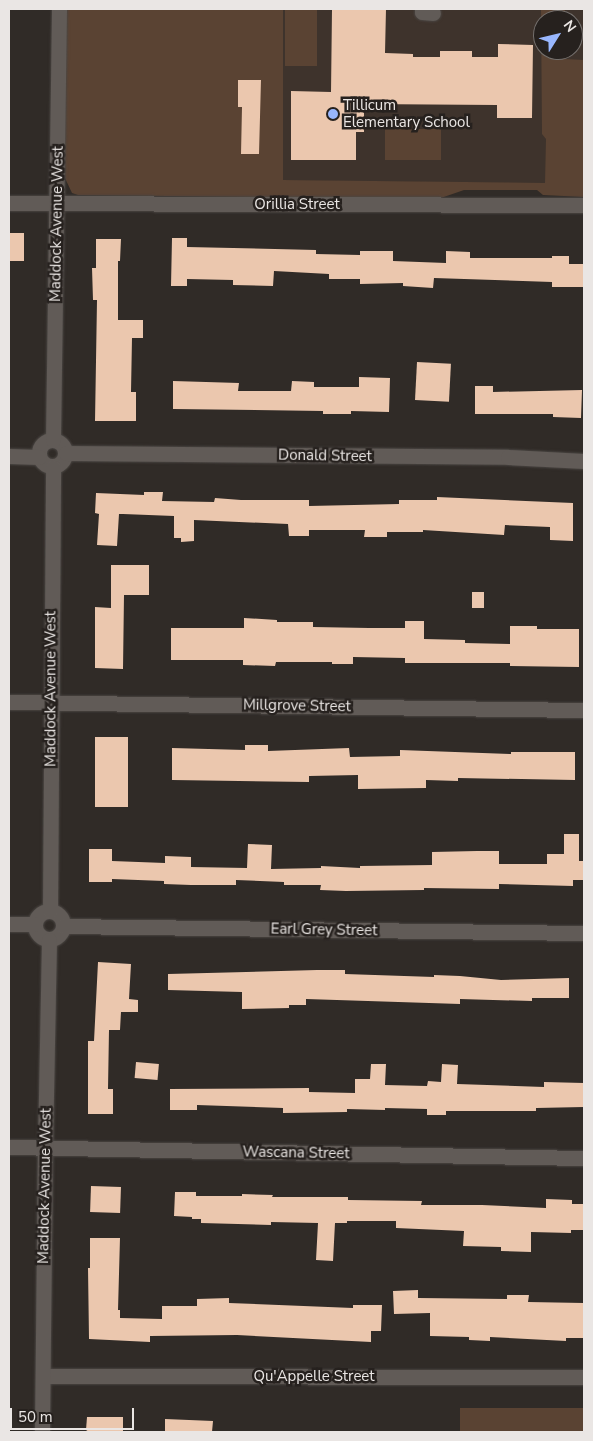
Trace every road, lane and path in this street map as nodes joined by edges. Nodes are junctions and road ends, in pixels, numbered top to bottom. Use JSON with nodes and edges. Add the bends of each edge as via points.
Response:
{"nodes":[{"id":1,"x":59,"y":9,"type":"edge"},
{"id":2,"x":9,"y":203,"type":"edge"},
{"id":3,"x":56,"y":204,"type":"junction"},
{"id":4,"x":584,"y":205,"type":"edge"},
{"id":5,"x":53,"y":440,"type":"junction"},
{"id":6,"x":66,"y":453,"type":"junction"},
{"id":7,"x":9,"y":456,"type":"edge"},
{"id":8,"x":39,"y":457,"type":"junction"},
{"id":9,"x":584,"y":461,"type":"edge"},
{"id":10,"x":53,"y":467,"type":"junction"},
{"id":11,"x":9,"y":702,"type":"edge"},
{"id":12,"x":50,"y":702,"type":"junction"},
{"id":13,"x":584,"y":710,"type":"edge"},
{"id":14,"x":50,"y":911,"type":"junction"},
{"id":15,"x":9,"y":924,"type":"edge"},
{"id":16,"x":34,"y":924,"type":"junction"},
{"id":17,"x":63,"y":926,"type":"junction"},
{"id":18,"x":584,"y":934,"type":"edge"},
{"id":19,"x":49,"y":940,"type":"junction"},
{"id":20,"x":9,"y":1147,"type":"edge"},
{"id":21,"x":45,"y":1148,"type":"junction"},
{"id":22,"x":584,"y":1158,"type":"edge"},
{"id":23,"x":43,"y":1376,"type":"junction"},
{"id":24,"x":584,"y":1377,"type":"edge"},
{"id":25,"x":42,"y":1432,"type":"edge"}],
"edges":[{"from":1,"to":3,"type":"street","name":"Maddock Avenue West"},
{"from":2,"to":3,"type":"street","name":"Orillia Street"},
{"from":3,"to":4,"type":"street","name":"Orillia Street"},
{"from":3,"to":5,"type":"street","name":"Maddock Avenue West"},
{"from":5,"to":6,"type":"street","via":[[63,446]]},
{"from":5,"to":8,"type":"street","via":[[42,444]]},
{"from":6,"to":9,"type":"street","name":"Donald Street"},
{"from":6,"to":10,"type":"street","via":[[63,461]]},
{"from":7,"to":8,"type":"street"},
{"from":8,"to":10,"type":"street","via":[[44,464]]},
{"from":10,"to":12,"type":"street","name":"Maddock Avenue West"},
{"from":11,"to":12,"type":"street","name":"Millgrove Street"},
{"from":12,"to":13,"type":"street","name":"Millgrove Street"},
{"from":12,"to":14,"type":"street","name":"Maddock Avenue West"},
{"from":14,"to":16,"type":"street","via":[[41,913]]},
{"from":14,"to":17,"type":"street","via":[[61,917]]},
{"from":15,"to":16,"type":"street"},
{"from":16,"to":19,"type":"street","via":[[37,934]]},
{"from":17,"to":18,"type":"street","name":"Earl Grey Street"},
{"from":17,"to":19,"type":"street","via":[[60,934]]},
{"from":19,"to":21,"type":"street","name":"Maddock Avenue West"},
{"from":20,"to":21,"type":"street","name":"Wascana Street"},
{"from":21,"to":22,"type":"street","name":"Wascana Street"},
{"from":21,"to":23,"type":"street","name":"Maddock Avenue West"},
{"from":23,"to":24,"type":"street","name":"Qu'Appelle Street"},
{"from":23,"to":25,"type":"street","name":"Maddock Avenue West"}]}
